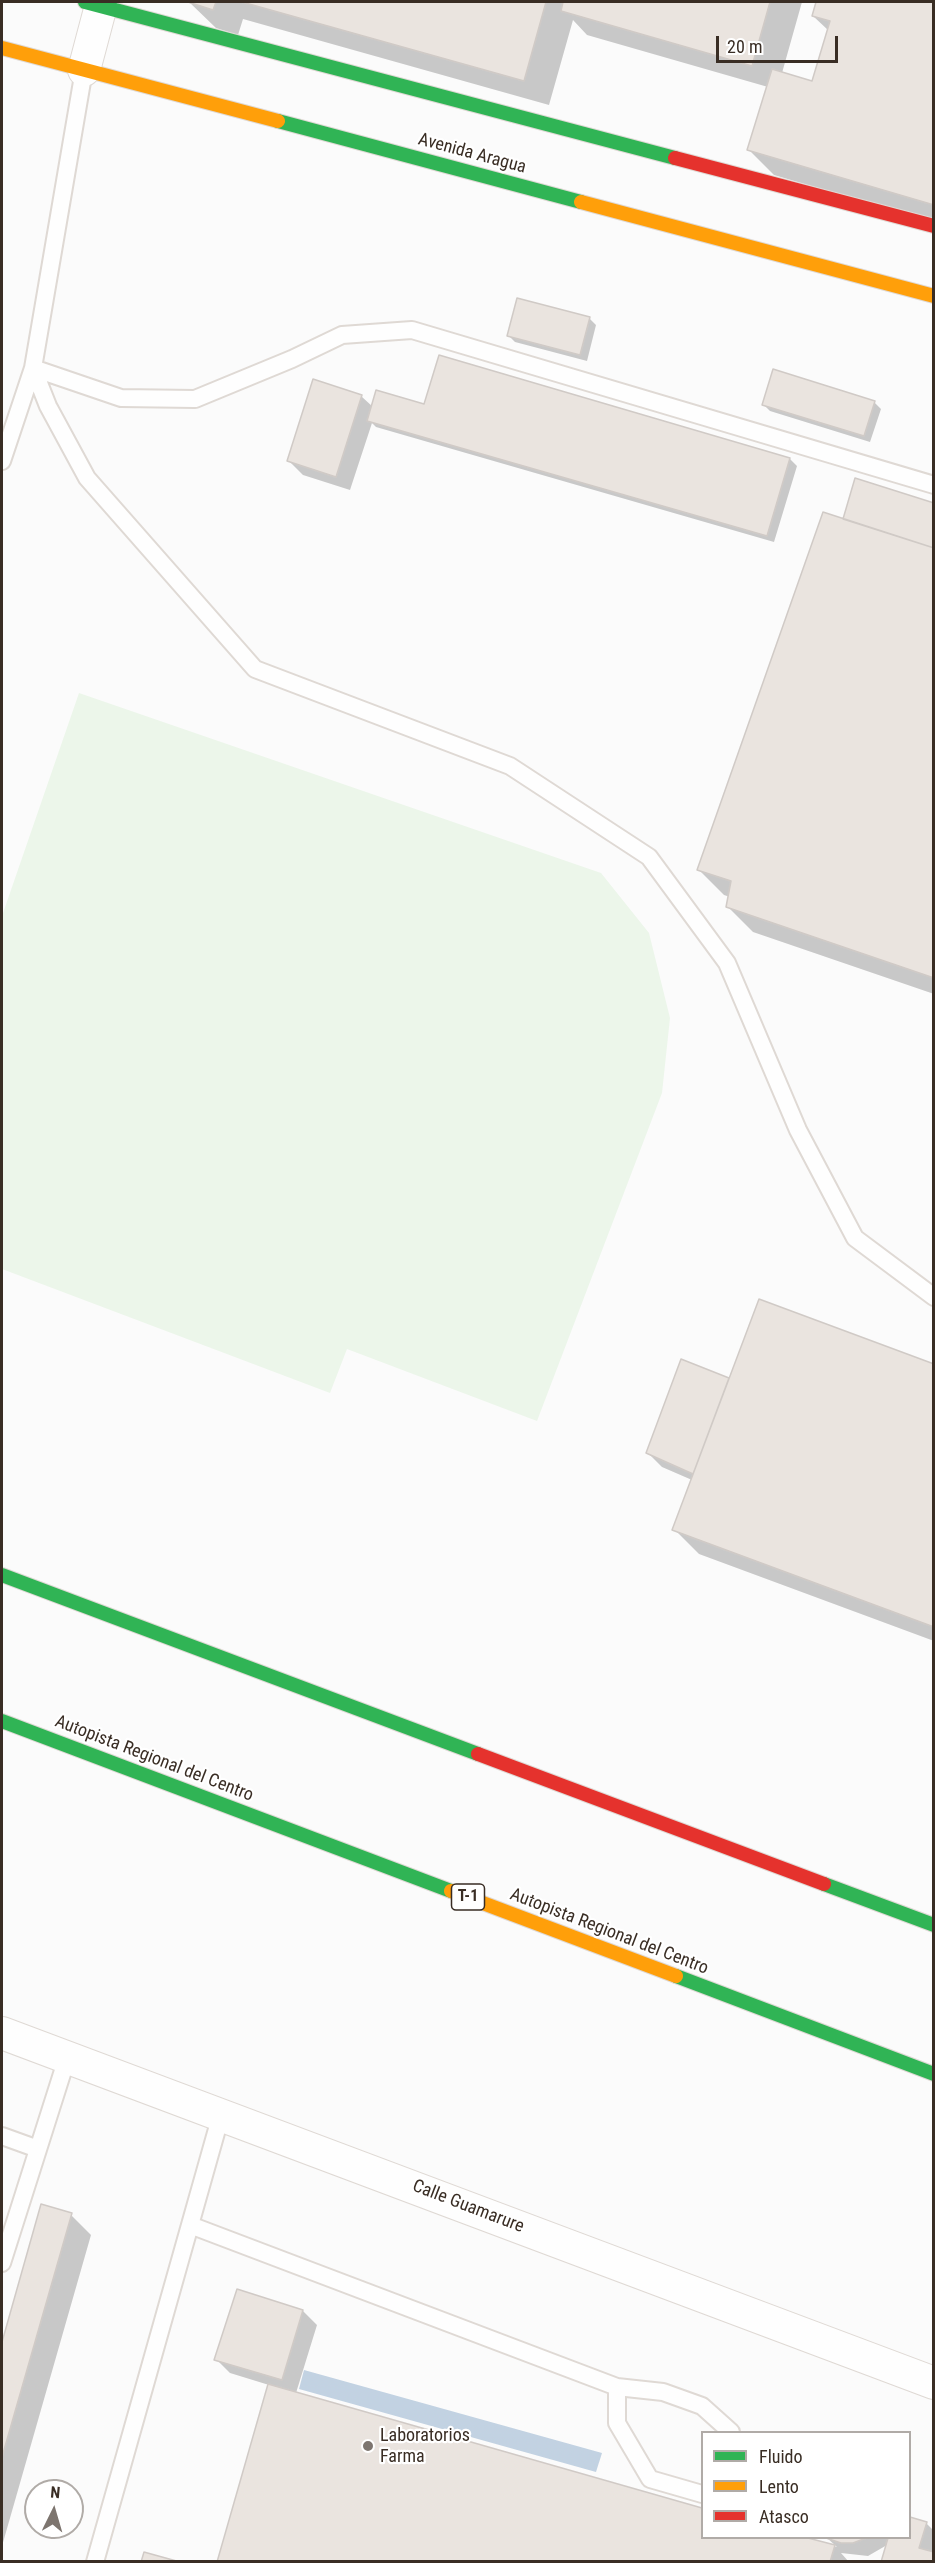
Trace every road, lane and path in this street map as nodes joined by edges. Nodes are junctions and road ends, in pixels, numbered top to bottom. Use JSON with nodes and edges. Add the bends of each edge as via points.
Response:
{"nodes":[{"id":1,"x":96,"y":3,"type":"edge"},
{"id":2,"x":2,"y":48,"type":"edge"},
{"id":3,"x":84,"y":70,"type":"junction"},
{"id":4,"x":933,"y":225,"type":"edge"},
{"id":5,"x":933,"y":296,"type":"edge"},
{"id":6,"x":33,"y":368,"type":"junction"},
{"id":7,"x":2,"y":461,"type":"edge"},
{"id":8,"x":933,"y":486,"type":"edge"},
{"id":9,"x":933,"y":1297,"type":"edge"},
{"id":10,"x":2,"y":1575,"type":"edge"},
{"id":11,"x":2,"y":1721,"type":"edge"},
{"id":12,"x":933,"y":1925,"type":"edge"},
{"id":13,"x":2,"y":2033,"type":"edge"},
{"id":14,"x":67,"y":2058,"type":"junction"},
{"id":15,"x":933,"y":2074,"type":"edge"},
{"id":16,"x":221,"y":2115,"type":"junction"},
{"id":17,"x":2,"y":2136,"type":"edge"},
{"id":18,"x":38,"y":2149,"type":"junction"},
{"id":19,"x":190,"y":2225,"type":"junction"},
{"id":20,"x":2,"y":2263,"type":"edge"},
{"id":21,"x":933,"y":2383,"type":"edge"},
{"id":22,"x":617,"y":2387,"type":"junction"},
{"id":23,"x":728,"y":2431,"type":"edge"},
{"id":24,"x":701,"y":2494,"type":"edge"},
{"id":25,"x":95,"y":2562,"type":"edge"}],
"edges":[{"from":1,"to":3,"type":"street"},
{"from":1,"to":4,"type":"main road"},
{"from":2,"to":3,"type":"main road","name":"Avenida Aragua"},
{"from":3,"to":5,"type":"main road","name":"Avenida Aragua"},
{"from":3,"to":6,"type":"lane"},
{"from":6,"to":7,"type":"lane"},
{"from":6,"to":8,"type":"lane","via":[[120,398],[195,399],[342,335],[412,330]]},
{"from":6,"to":9,"type":"lane","via":[[48,406],[87,478],[255,669],[510,766],[649,857],[727,963],[798,1130],[855,1238]]},
{"from":10,"to":12,"type":"main road"},
{"from":11,"to":15,"type":"main road","name":"Autopista Regional del Centro","number":"T-1"},
{"from":13,"to":14,"type":"street","name":"Calle Guamarure"},
{"from":14,"to":16,"type":"street","name":"Calle Guamarure"},
{"from":14,"to":18,"type":"lane"},
{"from":16,"to":19,"type":"lane"},
{"from":16,"to":21,"type":"street","name":"Calle Guamarure"},
{"from":17,"to":18,"type":"lane"},
{"from":18,"to":20,"type":"lane"},
{"from":19,"to":22,"type":"lane"},
{"from":19,"to":25,"type":"lane"},
{"from":22,"to":23,"type":"lane","via":[[663,2392],[702,2406]]},
{"from":22,"to":24,"type":"lane","via":[[617,2423],[650,2479]]}]}
